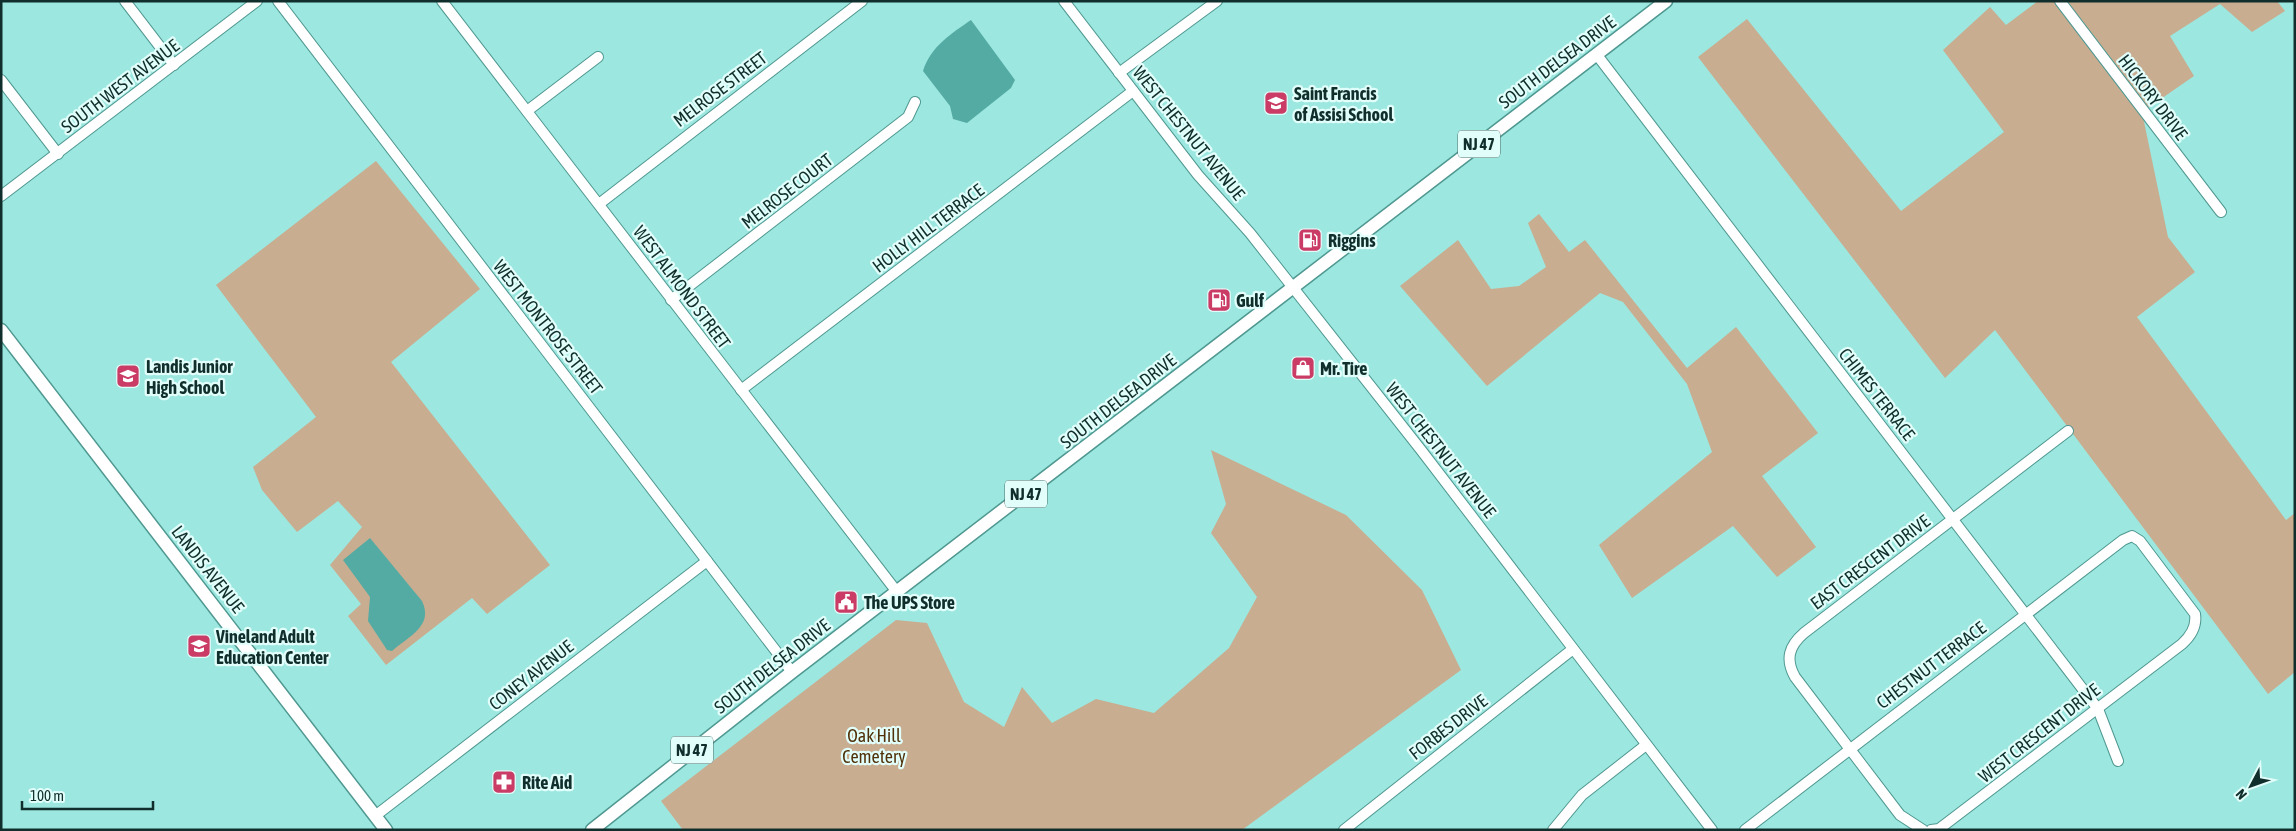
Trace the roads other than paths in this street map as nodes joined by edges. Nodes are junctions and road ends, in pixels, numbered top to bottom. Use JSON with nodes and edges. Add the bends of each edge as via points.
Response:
{"nodes":[{"id":1,"x":125,"y":1,"type":"edge"},
{"id":2,"x":257,"y":1,"type":"edge"},
{"id":3,"x":278,"y":1,"type":"edge"},
{"id":4,"x":442,"y":1,"type":"edge"},
{"id":5,"x":862,"y":1,"type":"edge"},
{"id":6,"x":1064,"y":1,"type":"edge"},
{"id":7,"x":1217,"y":1,"type":"edge"},
{"id":8,"x":1666,"y":1,"type":"edge"},
{"id":9,"x":2060,"y":1,"type":"edge"},
{"id":10,"x":1596,"y":55,"type":"junction"},
{"id":11,"x":598,"y":56,"type":"dead end"},
{"id":12,"x":174,"y":65,"type":"junction"},
{"id":13,"x":1119,"y":73,"type":"junction"},
{"id":14,"x":1,"y":80,"type":"edge"},
{"id":15,"x":1134,"y":91,"type":"junction"},
{"id":16,"x":915,"y":102,"type":"dead end"},
{"id":17,"x":527,"y":111,"type":"junction"},
{"id":18,"x":58,"y":154,"type":"junction"},
{"id":19,"x":1,"y":196,"type":"edge"},
{"id":20,"x":599,"y":204,"type":"junction"},
{"id":21,"x":2221,"y":212,"type":"dead end"},
{"id":22,"x":1293,"y":288,"type":"junction"},
{"id":23,"x":671,"y":300,"type":"junction"},
{"id":24,"x":1,"y":330,"type":"edge"},
{"id":25,"x":742,"y":390,"type":"junction"},
{"id":26,"x":2068,"y":431,"type":"dead end"},
{"id":27,"x":1953,"y":519,"type":"junction"},
{"id":28,"x":2140,"y":541,"type":"joint"},
{"id":29,"x":707,"y":561,"type":"junction"},
{"id":30,"x":897,"y":592,"type":"junction"},
{"id":31,"x":2026,"y":614,"type":"junction"},
{"id":32,"x":1573,"y":649,"type":"junction"},
{"id":33,"x":792,"y":672,"type":"junction"},
{"id":34,"x":2098,"y":709,"type":"junction"},
{"id":35,"x":1646,"y":745,"type":"junction"},
{"id":36,"x":1850,"y":748,"type":"junction"},
{"id":37,"x":2118,"y":760,"type":"dead end"},
{"id":38,"x":375,"y":816,"type":"junction"},
{"id":39,"x":593,"y":829,"type":"edge"},
{"id":40,"x":386,"y":830,"type":"edge"},
{"id":41,"x":1344,"y":830,"type":"edge"},
{"id":42,"x":1553,"y":830,"type":"edge"},
{"id":43,"x":1712,"y":830,"type":"edge"},
{"id":44,"x":1745,"y":830,"type":"edge"},
{"id":45,"x":1923,"y":830,"type":"edge"},
{"id":46,"x":1931,"y":830,"type":"edge"}],
"edges":[{"from":1,"to":12,"type":"street"},
{"from":2,"to":12,"type":"street","name":"SOUTH WEST AVENUE"},
{"from":3,"to":29,"type":"street","name":"WEST MONTROSE STREET"},
{"from":4,"to":17,"type":"street","name":"WEST ALMOND STREET"},
{"from":5,"to":20,"type":"street","name":"MELROSE STREET"},
{"from":6,"to":13,"type":"street","name":"WEST CHESTNUT AVENUE"},
{"from":7,"to":13,"type":"street"},
{"from":8,"to":10,"type":"main road","name":"SOUTH DELSEA DRIVE","number":"NJ 47"},
{"from":9,"to":21,"type":"street","name":"HICKORY DRIVE"},
{"from":10,"to":22,"type":"main road","name":"SOUTH DELSEA DRIVE","number":"NJ 47"},
{"from":10,"to":27,"type":"street","name":"CHIMES TERRACE"},
{"from":11,"to":17,"type":"street"},
{"from":12,"to":18,"type":"street","name":"SOUTH WEST AVENUE"},
{"from":13,"to":15,"type":"street","name":"WEST CHESTNUT AVENUE"},
{"from":14,"to":18,"type":"street"},
{"from":15,"to":22,"type":"street","name":"WEST CHESTNUT AVENUE","via":[[1198,175]]},
{"from":15,"to":25,"type":"street","name":"HOLLY HILL TERRACE"},
{"from":16,"to":23,"type":"street","name":"MELROSE COURT","via":[[908,117]]},
{"from":17,"to":20,"type":"street","name":"WEST ALMOND STREET"},
{"from":18,"to":19,"type":"street","name":"SOUTH WEST AVENUE"},
{"from":20,"to":23,"type":"street","name":"WEST ALMOND STREET"},
{"from":22,"to":30,"type":"main road","name":"SOUTH DELSEA DRIVE","number":"NJ 47"},
{"from":22,"to":32,"type":"street","name":"WEST CHESTNUT AVENUE"},
{"from":23,"to":25,"type":"street","name":"WEST ALMOND STREET"},
{"from":24,"to":38,"type":"main road","name":"LANDIS AVENUE"},
{"from":25,"to":30,"type":"street","name":"WEST ALMOND STREET"},
{"from":26,"to":27,"type":"street","name":"EAST CRESCENT DRIVE"},
{"from":27,"to":31,"type":"street","name":"CHIMES TERRACE"},
{"from":27,"to":36,"type":"street","name":"EAST CRESCENT DRIVE","via":[[1791,646],[1789,658],[1795,677]]},
{"from":28,"to":31,"type":"street","name":"CHESTNUT TERRACE","via":[[2132,536],[2123,540]]},
{"from":28,"to":34,"type":"street","name":"WEST CRESCENT DRIVE","via":[[2195,614],[2195,625],[2191,635]]},
{"from":29,"to":33,"type":"street","name":"WEST MONTROSE STREET"},
{"from":29,"to":38,"type":"street","name":"CONEY AVENUE"},
{"from":30,"to":33,"type":"main road","name":"SOUTH DELSEA DRIVE","number":"NJ 47"},
{"from":31,"to":34,"type":"street","name":"CHIMES TERRACE"},
{"from":31,"to":36,"type":"street","name":"CHESTNUT TERRACE"},
{"from":32,"to":35,"type":"street","name":"WEST CHESTNUT AVENUE"},
{"from":32,"to":41,"type":"street","name":"FORBES DRIVE"},
{"from":33,"to":39,"type":"main road","name":"SOUTH DELSEA DRIVE","number":"NJ 47"},
{"from":34,"to":37,"type":"street","name":"CHIMES TERRACE"},
{"from":34,"to":46,"type":"street","name":"WEST CRESCENT DRIVE","via":[[1939,829]]},
{"from":35,"to":42,"type":"street","via":[[1582,795]]},
{"from":35,"to":43,"type":"street","name":"WEST CHESTNUT AVENUE"},
{"from":36,"to":44,"type":"street","name":"CHESTNUT TERRACE"},
{"from":36,"to":45,"type":"street","via":[[1900,815]]},
{"from":38,"to":40,"type":"main road","name":"LANDIS AVENUE"}]}
